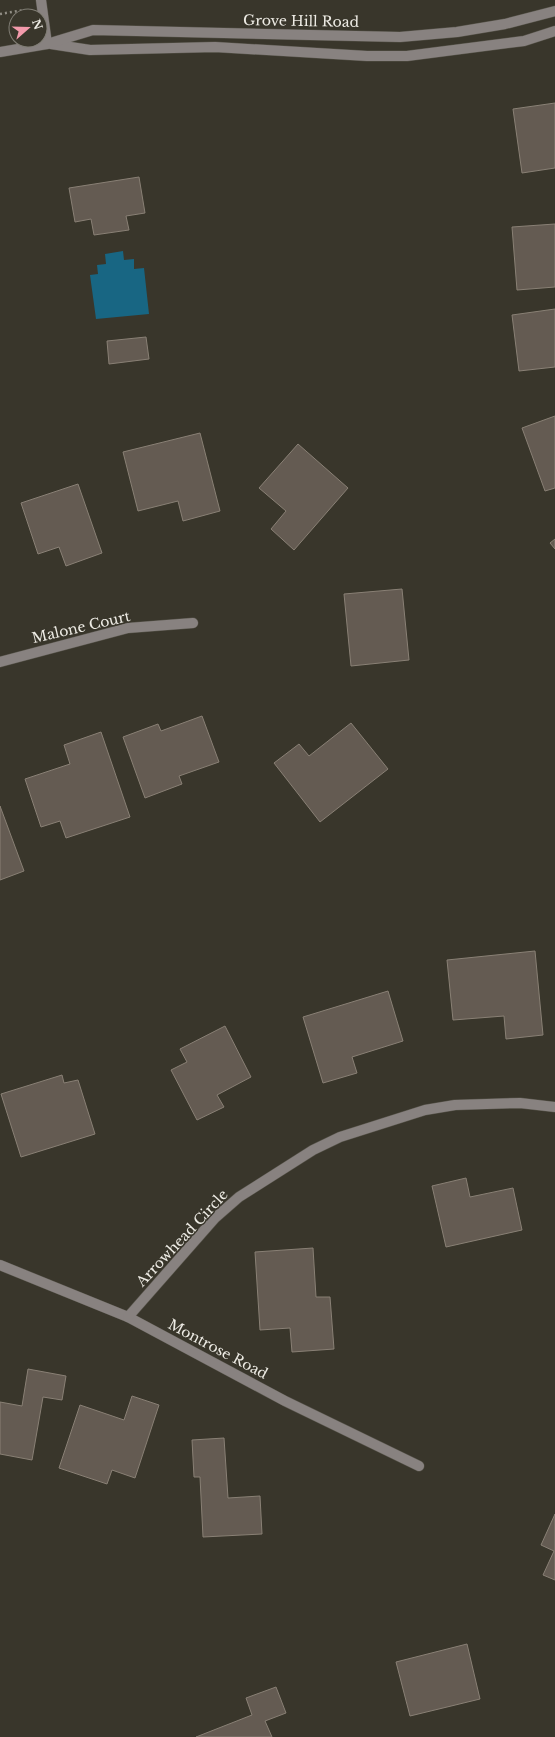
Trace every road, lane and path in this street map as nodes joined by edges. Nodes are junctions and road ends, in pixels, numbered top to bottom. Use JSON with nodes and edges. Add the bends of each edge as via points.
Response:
{"nodes":[{"id":1,"x":555,"y":11,"type":"edge"},
{"id":2,"x":555,"y":32,"type":"edge"},
{"id":3,"x":48,"y":44,"type":"edge"},
{"id":4,"x":48,"y":44,"type":"edge"},
{"id":5,"x":24,"y":48,"type":"edge"},
{"id":6,"x":0,"y":52,"type":"edge"},
{"id":7,"x":193,"y":623,"type":"dead end"},
{"id":8,"x":0,"y":662,"type":"edge"},
{"id":9,"x":555,"y":1107,"type":"edge"},
{"id":10,"x":0,"y":1265,"type":"edge"},
{"id":11,"x":128,"y":1317,"type":"junction"},
{"id":12,"x":419,"y":1466,"type":"dead end"}],
"edges":[{"from":1,"to":3,"type":"street","name":"Grove Hill Road","via":[[505,24],[400,38],[93,30]]},
{"from":2,"to":4,"type":"street","name":"Grove Hill Road","via":[[524,41],[407,56],[215,47],[90,50]]},
{"from":5,"to":6,"type":"street","name":"Grove Hill Road"},
{"from":7,"to":8,"type":"street","name":"Malone Court","via":[[128,628]]},
{"from":9,"to":11,"type":"street","name":"Arrowhead Circle","via":[[520,1103],[455,1105],[418,1113],[340,1137],[313,1150],[239,1197],[216,1218]]},
{"from":10,"to":11,"type":"street","name":"Montrose Road"},
{"from":11,"to":12,"type":"street","name":"Montrose Road","via":[[285,1401]]}]}
